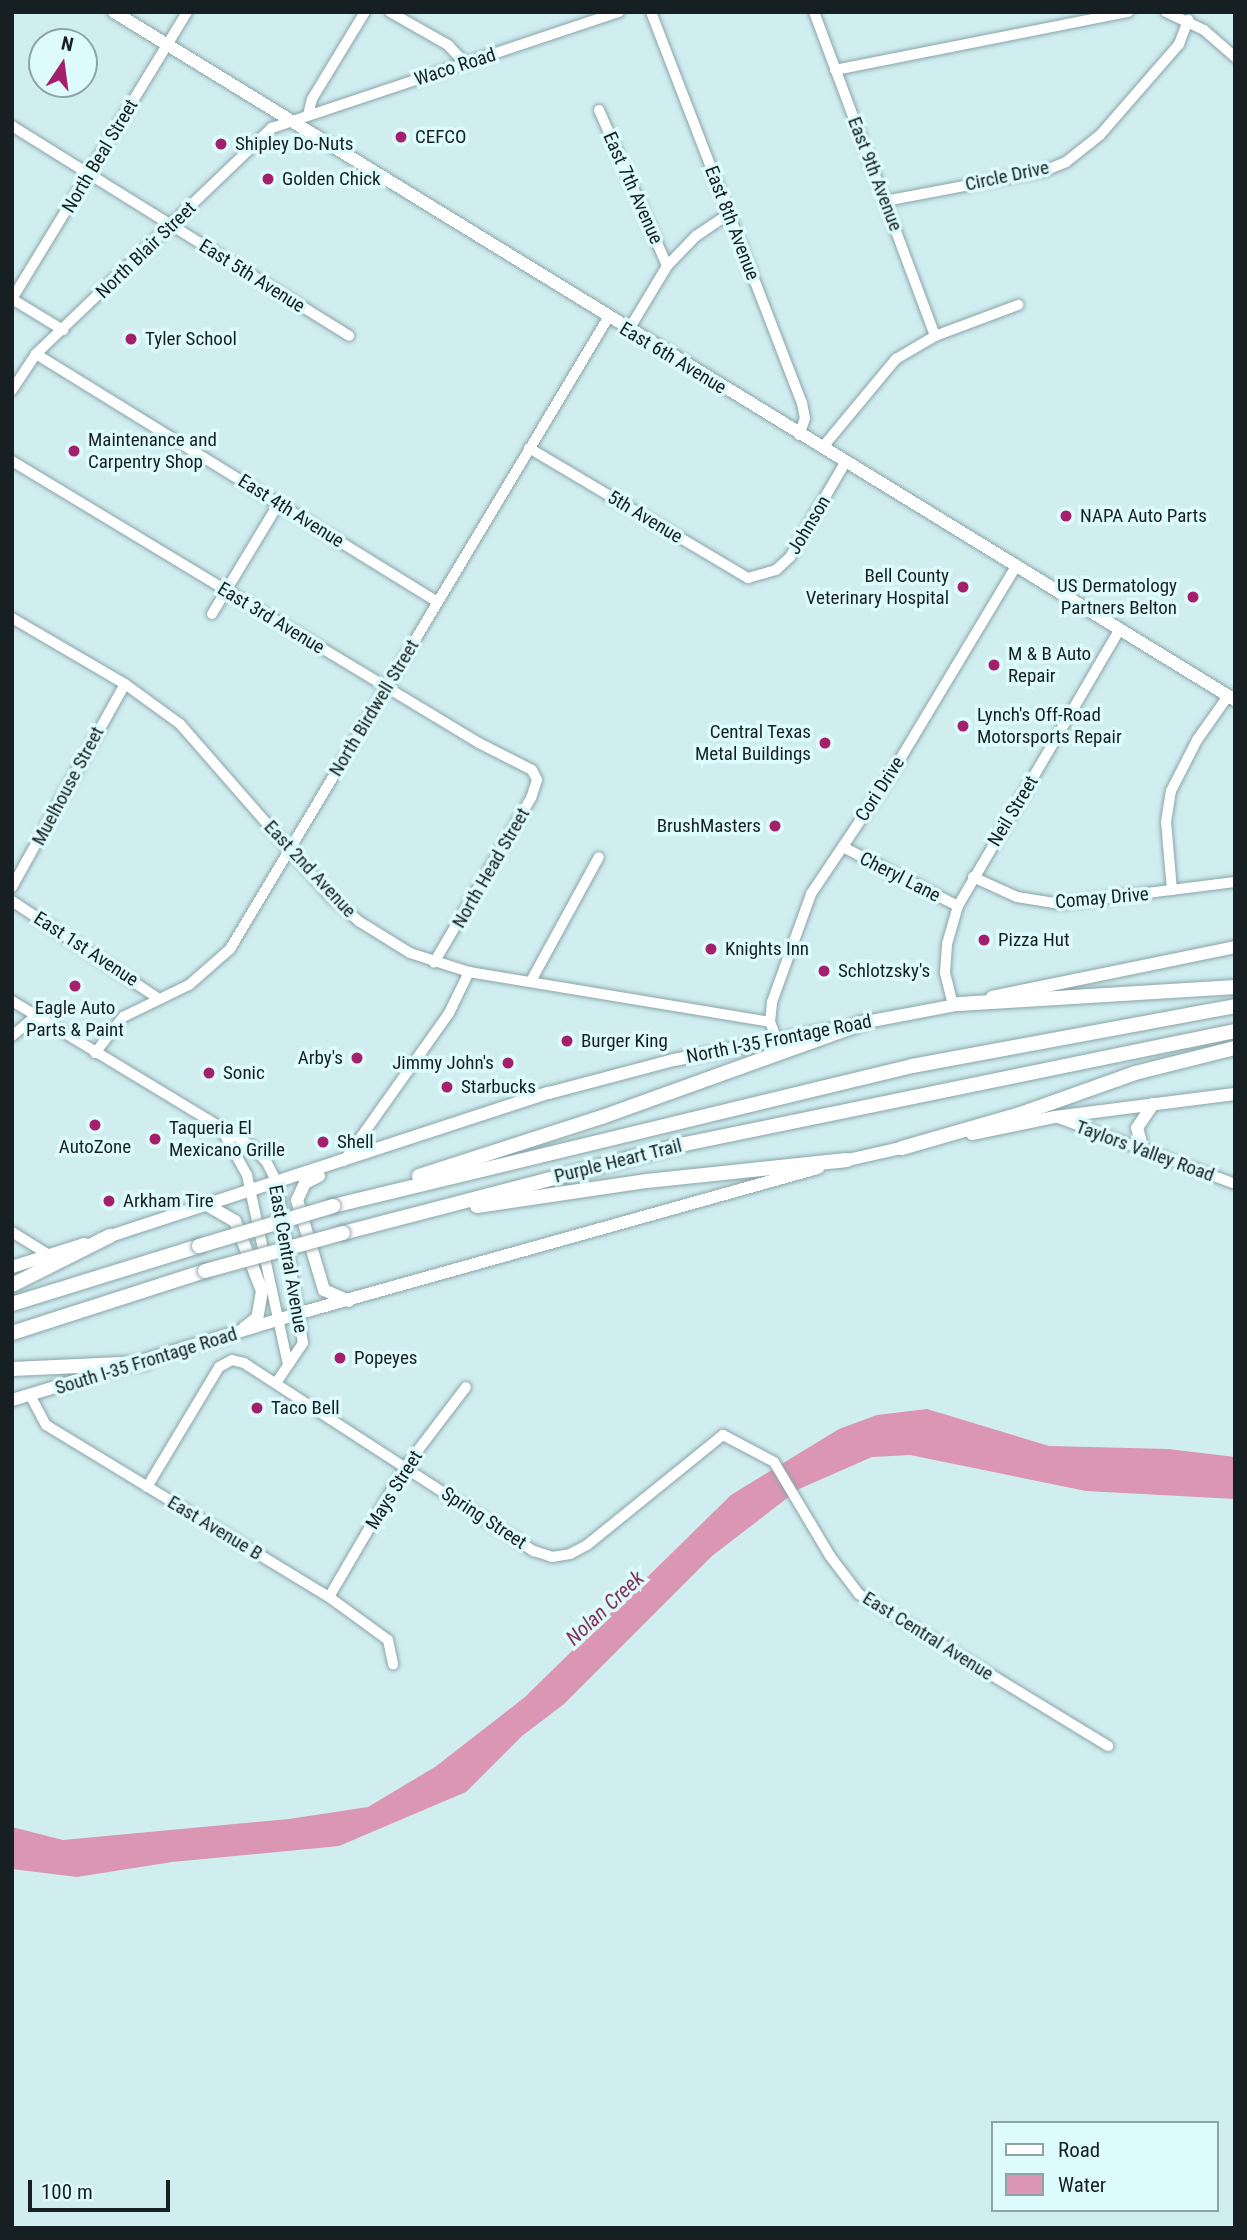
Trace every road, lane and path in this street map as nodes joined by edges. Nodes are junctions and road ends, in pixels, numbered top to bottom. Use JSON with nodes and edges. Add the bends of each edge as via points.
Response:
{"nodes":[{"id":1,"x":114,"y":12,"type":"edge"},
{"id":2,"x":187,"y":12,"type":"edge"},
{"id":3,"x":365,"y":12,"type":"edge"},
{"id":4,"x":390,"y":12,"type":"edge"},
{"id":5,"x":619,"y":12,"type":"edge"},
{"id":6,"x":651,"y":12,"type":"edge"},
{"id":7,"x":814,"y":12,"type":"edge"},
{"id":8,"x":1128,"y":12,"type":"edge"},
{"id":9,"x":1166,"y":12,"type":"edge"},
{"id":10,"x":1188,"y":20,"type":"junction"},
{"id":11,"x":167,"y":45,"type":"junction"},
{"id":12,"x":1235,"y":57,"type":"edge"},
{"id":13,"x":466,"y":64,"type":"junction"},
{"id":14,"x":835,"y":70,"type":"junction"},
{"id":15,"x":599,"y":110,"type":"dead end"},
{"id":16,"x":308,"y":115,"type":"junction"},
{"id":17,"x":289,"y":121,"type":"junction"},
{"id":18,"x":12,"y":126,"type":"edge"},
{"id":19,"x":89,"y":174,"type":"junction"},
{"id":20,"x":885,"y":201,"type":"junction"},
{"id":21,"x":729,"y":214,"type":"junction"},
{"id":22,"x":172,"y":226,"type":"junction"},
{"id":23,"x":667,"y":265,"type":"junction"},
{"id":24,"x":12,"y":299,"type":"edge"},
{"id":25,"x":1018,"y":305,"type":"dead end"},
{"id":26,"x":608,"y":318,"type":"junction"},
{"id":27,"x":63,"y":330,"type":"junction"},
{"id":28,"x":628,"y":331,"type":"junction"},
{"id":29,"x":349,"y":336,"type":"dead end"},
{"id":30,"x":935,"y":336,"type":"junction"},
{"id":31,"x":36,"y":354,"type":"junction"},
{"id":32,"x":12,"y":390,"type":"edge"},
{"id":33,"x":799,"y":435,"type":"junction"},
{"id":34,"x":529,"y":448,"type":"junction"},
{"id":35,"x":822,"y":448,"type":"junction"},
{"id":36,"x":12,"y":461,"type":"edge"},
{"id":37,"x":845,"y":463,"type":"junction"},
{"id":38,"x":279,"y":503,"type":"junction"},
{"id":39,"x":1016,"y":566,"type":"junction"},
{"id":40,"x":762,"y":576,"type":"joint"},
{"id":41,"x":226,"y":589,"type":"junction"},
{"id":42,"x":437,"y":602,"type":"junction"},
{"id":43,"x":212,"y":614,"type":"dead end"},
{"id":44,"x":12,"y":618,"type":"edge"},
{"id":45,"x":1119,"y":629,"type":"junction"},
{"id":46,"x":125,"y":684,"type":"junction"},
{"id":47,"x":386,"y":688,"type":"junction"},
{"id":48,"x":1231,"y":698,"type":"edge"},
{"id":49,"x":532,"y":771,"type":"joint"},
{"id":50,"x":843,"y":847,"type":"junction"},
{"id":51,"x":289,"y":851,"type":"junction"},
{"id":52,"x":599,"y":857,"type":"dead end"},
{"id":53,"x":973,"y":877,"type":"junction"},
{"id":54,"x":1235,"y":881,"type":"edge"},
{"id":55,"x":12,"y":887,"type":"edge"},
{"id":56,"x":1172,"y":890,"type":"junction"},
{"id":57,"x":12,"y":901,"type":"edge"},
{"id":58,"x":958,"y":906,"type":"junction"},
{"id":59,"x":1235,"y":947,"type":"edge"},
{"id":60,"x":434,"y":963,"type":"junction"},
{"id":61,"x":469,"y":972,"type":"junction"},
{"id":62,"x":531,"y":981,"type":"junction"},
{"id":63,"x":1235,"y":987,"type":"edge"},
{"id":64,"x":159,"y":999,"type":"junction"},
{"id":65,"x":12,"y":1001,"type":"edge"},
{"id":66,"x":956,"y":1005,"type":"junction"},
{"id":67,"x":1235,"y":1006,"type":"edge"},
{"id":68,"x":36,"y":1016,"type":"junction"},
{"id":69,"x":867,"y":1021,"type":"junction"},
{"id":70,"x":771,"y":1022,"type":"junction"},
{"id":71,"x":1235,"y":1031,"type":"edge"},
{"id":72,"x":12,"y":1036,"type":"edge"},
{"id":73,"x":777,"y":1040,"type":"junction"},
{"id":74,"x":1235,"y":1048,"type":"edge"},
{"id":75,"x":95,"y":1053,"type":"junction"},
{"id":76,"x":1235,"y":1094,"type":"edge"},
{"id":77,"x":1153,"y":1104,"type":"junction"},
{"id":78,"x":1055,"y":1117,"type":"junction"},
{"id":79,"x":222,"y":1129,"type":"junction"},
{"id":80,"x":902,"y":1148,"type":"junction"},
{"id":81,"x":1143,"y":1150,"type":"junction"},
{"id":82,"x":847,"y":1160,"type":"junction"},
{"id":83,"x":343,"y":1162,"type":"junction"},
{"id":84,"x":277,"y":1183,"type":"junction"},
{"id":85,"x":1235,"y":1184,"type":"edge"},
{"id":86,"x":252,"y":1191,"type":"junction"},
{"id":87,"x":377,"y":1194,"type":"junction"},
{"id":88,"x":206,"y":1205,"type":"junction"},
{"id":89,"x":399,"y":1218,"type":"junction"},
{"id":90,"x":12,"y":1232,"type":"edge"},
{"id":91,"x":110,"y":1236,"type":"junction"},
{"id":92,"x":49,"y":1255,"type":"junction"},
{"id":93,"x":12,"y":1267,"type":"edge"},
{"id":94,"x":12,"y":1285,"type":"edge"},
{"id":95,"x":349,"y":1301,"type":"junction"},
{"id":96,"x":12,"y":1304,"type":"edge"},
{"id":97,"x":300,"y":1313,"type":"junction"},
{"id":98,"x":279,"y":1320,"type":"junction"},
{"id":99,"x":12,"y":1333,"type":"edge"},
{"id":100,"x":215,"y":1341,"type":"junction"},
{"id":101,"x":144,"y":1363,"type":"junction"},
{"id":102,"x":288,"y":1366,"type":"junction"},
{"id":103,"x":12,"y":1369,"type":"edge"},
{"id":104,"x":276,"y":1383,"type":"junction"},
{"id":105,"x":466,"y":1387,"type":"dead end"},
{"id":106,"x":30,"y":1395,"type":"junction"},
{"id":107,"x":12,"y":1400,"type":"edge"},
{"id":108,"x":723,"y":1435,"type":"joint"},
{"id":109,"x":406,"y":1466,"type":"junction"},
{"id":110,"x":147,"y":1487,"type":"junction"},
{"id":111,"x":329,"y":1597,"type":"junction"},
{"id":112,"x":393,"y":1664,"type":"dead end"},
{"id":113,"x":1108,"y":1746,"type":"dead end"}],
"edges":[{"from":1,"to":11,"type":"main road","name":"East 6th Avenue"},
{"from":2,"to":11,"type":"street","name":"North Beal Street"},
{"from":3,"to":16,"type":"street","via":[[312,99]]},
{"from":4,"to":13,"type":"street","via":[[447,45]]},
{"from":5,"to":13,"type":"street","name":"Waco Road"},
{"from":6,"to":21,"type":"street","name":"East 8th Avenue"},
{"from":7,"to":14,"type":"street","name":"East 9th Avenue"},
{"from":8,"to":14,"type":"street"},
{"from":9,"to":10,"type":"street"},
{"from":10,"to":12,"type":"street"},
{"from":10,"to":20,"type":"street","name":"Circle Drive","via":[[1179,44],[1100,135],[1066,162],[1044,171]]},
{"from":11,"to":17,"type":"main road","name":"East 6th Avenue"},
{"from":11,"to":19,"type":"street","name":"North Beal Street"},
{"from":13,"to":16,"type":"street","name":"Waco Road"},
{"from":14,"to":20,"type":"street","name":"East 9th Avenue"},
{"from":15,"to":23,"type":"street","name":"East 7th Avenue"},
{"from":16,"to":17,"type":"street","name":"Waco Road"},
{"from":17,"to":22,"type":"street","name":"North Blair Street","via":[[272,128]]},
{"from":17,"to":26,"type":"main road","name":"East 6th Avenue"},
{"from":18,"to":19,"type":"street","name":"East 5th Avenue"},
{"from":19,"to":22,"type":"street","name":"East 5th Avenue"},
{"from":19,"to":24,"type":"street","name":"North Beal Street"},
{"from":20,"to":30,"type":"street","name":"East 9th Avenue"},
{"from":21,"to":23,"type":"street","via":[[696,236]]},
{"from":21,"to":33,"type":"street","name":"East 8th Avenue","via":[[802,403],[805,418]]},
{"from":22,"to":27,"type":"street","name":"North Blair Street"},
{"from":22,"to":29,"type":"street","name":"East 5th Avenue"},
{"from":23,"to":28,"type":"street"},
{"from":24,"to":27,"type":"street"},
{"from":25,"to":30,"type":"street"},
{"from":26,"to":28,"type":"main road","name":"East 6th Avenue"},
{"from":26,"to":34,"type":"street","name":"North Birdwell Street"},
{"from":27,"to":31,"type":"street","name":"North Blair Street"},
{"from":28,"to":33,"type":"main road","name":"East 6th Avenue"},
{"from":30,"to":35,"type":"street","via":[[896,359]]},
{"from":31,"to":32,"type":"street","name":"North Blair Street"},
{"from":31,"to":38,"type":"street","name":"East 4th Avenue"},
{"from":33,"to":35,"type":"main road","name":"East 6th Avenue"},
{"from":34,"to":40,"type":"street","name":"5th Avenue","via":[[732,572]]},
{"from":34,"to":42,"type":"street","name":"North Birdwell Street"},
{"from":35,"to":37,"type":"main road","name":"East 6th Avenue"},
{"from":36,"to":41,"type":"street","name":"East 3rd Avenue"},
{"from":37,"to":39,"type":"main road","name":"East 6th Avenue"},
{"from":37,"to":40,"type":"street","name":"Johnson","via":[[790,558]]},
{"from":38,"to":41,"type":"street"},
{"from":38,"to":42,"type":"street","name":"East 4th Avenue"},
{"from":39,"to":45,"type":"main road","name":"East 6th Avenue"},
{"from":39,"to":50,"type":"street","name":"Cori Drive"},
{"from":41,"to":43,"type":"street"},
{"from":41,"to":47,"type":"street","name":"East 3rd Avenue"},
{"from":42,"to":47,"type":"street","name":"North Birdwell Street"},
{"from":44,"to":46,"type":"street","name":"East 2nd Avenue"},
{"from":45,"to":48,"type":"main road","name":"East 6th Avenue"},
{"from":45,"to":53,"type":"street","name":"Neil Street"},
{"from":46,"to":51,"type":"street","name":"East 2nd Avenue","via":[[180,724]]},
{"from":46,"to":55,"type":"street","name":"Muelhouse Street"},
{"from":47,"to":49,"type":"street","name":"East 3rd Avenue"},
{"from":47,"to":51,"type":"street","name":"North Birdwell Street"},
{"from":48,"to":56,"type":"street","via":[[1197,740],[1171,791],[1166,822]]},
{"from":49,"to":60,"type":"street","name":"North Head Street","via":[[537,780],[531,798]]},
{"from":50,"to":58,"type":"street","name":"Cheryl Lane"},
{"from":50,"to":70,"type":"street","name":"Cori Drive","via":[[803,911],[772,1002]]},
{"from":51,"to":60,"type":"street","name":"East 2nd Avenue","via":[[360,922]]},
{"from":51,"to":64,"type":"street","name":"North Birdwell Street","via":[[230,949],[200,977]]},
{"from":52,"to":62,"type":"street"},
{"from":53,"to":56,"type":"street","name":"Comay Drive","via":[[1037,902],[1091,902]]},
{"from":53,"to":58,"type":"street","name":"Neil Street"},
{"from":54,"to":56,"type":"street","name":"Comay Drive"},
{"from":57,"to":64,"type":"street","name":"East 1st Avenue"},
{"from":58,"to":66,"type":"street","name":"Neil Street","via":[[946,953]]},
{"from":59,"to":66,"type":"main road","name":"North I-35 Frontage Road"},
{"from":60,"to":61,"type":"street","name":"East 2nd Avenue"},
{"from":61,"to":62,"type":"street","name":"East 2nd Avenue"},
{"from":61,"to":83,"type":"street","via":[[449,1013]]},
{"from":62,"to":70,"type":"street","name":"East 2nd Avenue"},
{"from":63,"to":66,"type":"highway"},
{"from":64,"to":75,"type":"street","name":"North Birdwell Street","via":[[123,1017]]},
{"from":65,"to":68,"type":"street","name":"East Central Avenue"},
{"from":66,"to":69,"type":"main road","name":"North I-35 Frontage Road"},
{"from":67,"to":87,"type":"highway","name":"Purple Heart Trail","via":[[900,1069]]},
{"from":68,"to":72,"type":"street"},
{"from":68,"to":75,"type":"street","name":"East Central Avenue"},
{"from":69,"to":73,"type":"main road","name":"North I-35 Frontage Road"},
{"from":69,"to":87,"type":"highway","via":[[576,1126],[444,1165]]},
{"from":70,"to":73,"type":"street"},
{"from":71,"to":89,"type":"highway","name":"Purple Heart Trail","via":[[685,1144]]},
{"from":73,"to":83,"type":"main road","name":"North I-35 Frontage Road","via":[[626,1071]]},
{"from":74,"to":80,"type":"highway","via":[[1135,1073],[1020,1114]]},
{"from":75,"to":79,"type":"street","name":"East Central Avenue"},
{"from":76,"to":77,"type":"main road"},
{"from":77,"to":78,"type":"main road"},
{"from":77,"to":81,"type":"main road","via":[[1137,1128]]},
{"from":78,"to":80,"type":"main road"},
{"from":78,"to":81,"type":"street","name":"Taylors Valley Road"},
{"from":79,"to":84,"type":"street","name":"East Central Avenue","via":[[251,1146]]},
{"from":79,"to":86,"type":"street","name":"East Central Avenue"},
{"from":80,"to":82,"type":"main road"},
{"from":81,"to":85,"type":"street","name":"Taylors Valley Road"},
{"from":82,"to":89,"type":"highway","via":[[635,1182]]},
{"from":82,"to":95,"type":"main road"},
{"from":83,"to":84,"type":"main road","name":"North I-35 Frontage Road"},
{"from":83,"to":95,"type":"main road","via":[[305,1183],[297,1200],[324,1290]]},
{"from":84,"to":86,"type":"main road","name":"North I-35 Frontage Road"},
{"from":84,"to":97,"type":"street","name":"East Central Avenue"},
{"from":86,"to":88,"type":"main road"},
{"from":86,"to":98,"type":"street","name":"East Central Avenue"},
{"from":87,"to":96,"type":"highway","name":"Purple Heart Trail","bridge":true},
{"from":88,"to":91,"type":"main road"},
{"from":88,"to":100,"type":"main road","via":[[235,1221],[262,1291],[257,1318]]},
{"from":89,"to":99,"type":"highway","name":"Purple Heart Trail","bridge":true,"via":[[205,1271]]},
{"from":90,"to":92,"type":"street"},
{"from":91,"to":92,"type":"main road"},
{"from":91,"to":94,"type":"highway"},
{"from":92,"to":93,"type":"main road"},
{"from":95,"to":97,"type":"main road"},
{"from":97,"to":98,"type":"main road"},
{"from":97,"to":102,"type":"street","name":"East Central Avenue","via":[[303,1343]]},
{"from":98,"to":100,"type":"main road","name":"South I-35 Frontage Road"},
{"from":98,"to":102,"type":"street","name":"East Central Avenue"},
{"from":100,"to":101,"type":"main road","name":"South I-35 Frontage Road"},
{"from":101,"to":103,"type":"highway"},
{"from":101,"to":106,"type":"main road","name":"South I-35 Frontage Road"},
{"from":102,"to":104,"type":"street","name":"East Central Avenue"},
{"from":104,"to":109,"type":"street","name":"Spring Street"},
{"from":104,"to":110,"type":"street","name":"Spring Street","via":[[227,1360]]},
{"from":105,"to":109,"type":"street","name":"Mays Street"},
{"from":106,"to":107,"type":"main road","name":"South I-35 Frontage Road"},
{"from":106,"to":110,"type":"street","name":"East Avenue B","via":[[46,1425]]},
{"from":108,"to":109,"type":"street","name":"Spring Street","via":[[587,1545],[552,1557],[534,1551]]},
{"from":108,"to":113,"type":"street","name":"East Central Avenue","via":[[774,1462],[838,1568],[859,1594]]},
{"from":109,"to":111,"type":"street","name":"Mays Street"},
{"from":110,"to":111,"type":"street","name":"East Avenue B"},
{"from":111,"to":112,"type":"street","name":"East Avenue B","via":[[388,1640]]}]}
